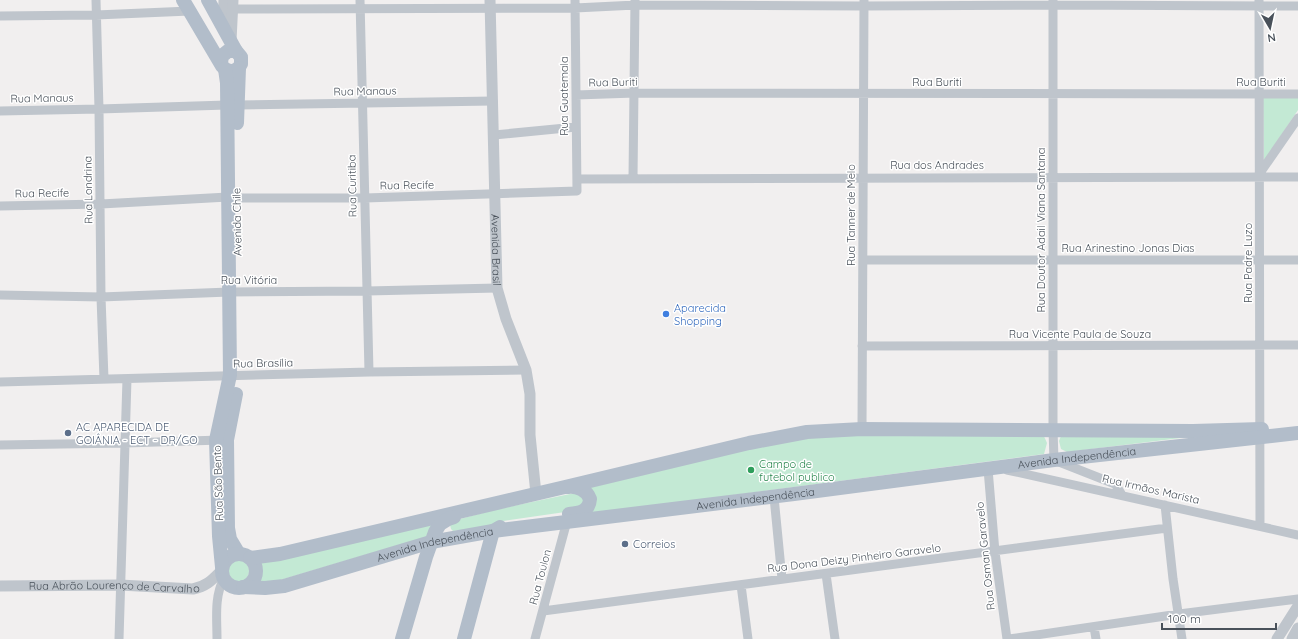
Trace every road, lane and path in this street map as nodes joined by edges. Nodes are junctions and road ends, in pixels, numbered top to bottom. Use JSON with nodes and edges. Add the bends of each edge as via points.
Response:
{"nodes":[{"id":1,"x":96,"y":0,"type":"edge"},
{"id":2,"x":208,"y":0,"type":"edge"},
{"id":3,"x":636,"y":2,"type":"edge"},
{"id":4,"x":1053,"y":2,"type":"edge"},
{"id":5,"x":864,"y":3,"type":"edge"},
{"id":6,"x":1259,"y":3,"type":"edge"},
{"id":7,"x":228,"y":4,"type":"edge"},
{"id":8,"x":360,"y":4,"type":"edge"},
{"id":9,"x":490,"y":4,"type":"edge"},
{"id":10,"x":575,"y":4,"type":"edge"},
{"id":11,"x":187,"y":6,"type":"edge"},
{"id":12,"x":1298,"y":6,"type":"edge"},
{"id":13,"x":96,"y":15,"type":"junction"},
{"id":14,"x":0,"y":16,"type":"edge"},
{"id":15,"x":223,"y":28,"type":"junction"},
{"id":16,"x":227,"y":56,"type":"junction"},
{"id":17,"x":635,"y":94,"type":"junction"},
{"id":18,"x":864,"y":94,"type":"junction"},
{"id":19,"x":1260,"y":94,"type":"junction"},
{"id":20,"x":1298,"y":94,"type":"edge"},
{"id":21,"x":576,"y":95,"type":"junction"},
{"id":22,"x":1053,"y":95,"type":"junction"},
{"id":23,"x":493,"y":101,"type":"junction"},
{"id":24,"x":362,"y":103,"type":"junction"},
{"id":25,"x":232,"y":105,"type":"junction"},
{"id":26,"x":99,"y":110,"type":"junction"},
{"id":27,"x":0,"y":111,"type":"edge"},
{"id":28,"x":1298,"y":118,"type":"edge"},
{"id":29,"x":576,"y":127,"type":"junction"},
{"id":30,"x":494,"y":135,"type":"junction"},
{"id":31,"x":1260,"y":175,"type":"junction"},
{"id":32,"x":1053,"y":177,"type":"junction"},
{"id":33,"x":1298,"y":177,"type":"edge"},
{"id":34,"x":633,"y":178,"type":"junction"},
{"id":35,"x":863,"y":178,"type":"junction"},
{"id":36,"x":577,"y":179,"type":"junction"},
{"id":37,"x":577,"y":191,"type":"joint"},
{"id":38,"x":495,"y":195,"type":"junction"},
{"id":39,"x":233,"y":198,"type":"junction"},
{"id":40,"x":365,"y":198,"type":"junction"},
{"id":41,"x":101,"y":204,"type":"junction"},
{"id":42,"x":0,"y":206,"type":"edge"},
{"id":43,"x":862,"y":260,"type":"junction"},
{"id":44,"x":1053,"y":260,"type":"junction"},
{"id":45,"x":1298,"y":260,"type":"edge"},
{"id":46,"x":1260,"y":261,"type":"junction"},
{"id":47,"x":497,"y":288,"type":"junction"},
{"id":48,"x":367,"y":291,"type":"junction"},
{"id":49,"x":234,"y":292,"type":"junction"},
{"id":50,"x":0,"y":295,"type":"edge"},
{"id":51,"x":101,"y":296,"type":"junction"},
{"id":52,"x":1260,"y":345,"type":"junction"},
{"id":53,"x":1298,"y":345,"type":"edge"},
{"id":54,"x":862,"y":346,"type":"junction"},
{"id":55,"x":1053,"y":346,"type":"junction"},
{"id":56,"x":526,"y":370,"type":"junction"},
{"id":57,"x":369,"y":372,"type":"junction"},
{"id":58,"x":234,"y":375,"type":"junction"},
{"id":59,"x":104,"y":379,"type":"junction"},
{"id":60,"x":127,"y":379,"type":"junction"},
{"id":61,"x":0,"y":382,"type":"edge"},
{"id":62,"x":1298,"y":426,"type":"edge"},
{"id":63,"x":862,"y":429,"type":"junction"},
{"id":64,"x":1053,"y":429,"type":"junction"},
{"id":65,"x":1298,"y":433,"type":"edge"},
{"id":66,"x":1260,"y":434,"type":"junction"},
{"id":67,"x":221,"y":440,"type":"junction"},
{"id":68,"x":125,"y":443,"type":"junction"},
{"id":69,"x":0,"y":445,"type":"edge"},
{"id":70,"x":1054,"y":460,"type":"junction"},
{"id":71,"x":993,"y":468,"type":"junction"},
{"id":72,"x":565,"y":487,"type":"junction"},
{"id":73,"x":536,"y":494,"type":"junction"},
{"id":74,"x":1122,"y":495,"type":"junction"},
{"id":75,"x":774,"y":497,"type":"junction"},
{"id":76,"x":505,"y":500,"type":"junction"},
{"id":77,"x":1166,"y":505,"type":"junction"},
{"id":78,"x":453,"y":517,"type":"junction"},
{"id":79,"x":567,"y":521,"type":"junction"},
{"id":80,"x":1260,"y":526,"type":"junction"},
{"id":81,"x":1167,"y":528,"type":"junction"},
{"id":82,"x":493,"y":531,"type":"junction"},
{"id":83,"x":1298,"y":535,"type":"edge"},
{"id":84,"x":453,"y":538,"type":"junction"},
{"id":85,"x":431,"y":542,"type":"junction"},
{"id":86,"x":995,"y":552,"type":"junction"},
{"id":87,"x":244,"y":556,"type":"junction"},
{"id":88,"x":223,"y":572,"type":"junction"},
{"id":89,"x":826,"y":574,"type":"junction"},
{"id":90,"x":782,"y":579,"type":"junction"},
{"id":91,"x":740,"y":585,"type":"junction"},
{"id":92,"x":0,"y":586,"type":"edge"},
{"id":93,"x":120,"y":586,"type":"junction"},
{"id":94,"x":243,"y":587,"type":"junction"},
{"id":95,"x":1298,"y":599,"type":"edge"},
{"id":96,"x":1298,"y":606,"type":"edge"},
{"id":97,"x":543,"y":611,"type":"junction"},
{"id":98,"x":1179,"y":614,"type":"junction"},
{"id":99,"x":1094,"y":627,"type":"junction"},
{"id":100,"x":1298,"y":628,"type":"edge"},
{"id":101,"x":119,"y":639,"type":"edge"},
{"id":102,"x":217,"y":639,"type":"edge"},
{"id":103,"x":402,"y":639,"type":"edge"},
{"id":104,"x":464,"y":639,"type":"edge"},
{"id":105,"x":535,"y":639,"type":"edge"},
{"id":106,"x":748,"y":639,"type":"edge"},
{"id":107,"x":835,"y":639,"type":"edge"},
{"id":108,"x":1008,"y":639,"type":"edge"},
{"id":109,"x":1096,"y":639,"type":"edge"},
{"id":110,"x":1182,"y":639,"type":"edge"},
{"id":111,"x":1277,"y":639,"type":"edge"},
{"id":112,"x":1292,"y":639,"type":"edge"}],
"edges":[{"from":1,"to":13,"type":"street","name":"Rua Londrina"},
{"from":2,"to":15,"type":"main road"},
{"from":3,"to":5,"type":"street"},
{"from":3,"to":10,"type":"street"},
{"from":3,"to":17,"type":"street"},
{"from":4,"to":5,"type":"street"},
{"from":4,"to":6,"type":"street"},
{"from":4,"to":22,"type":"street","name":"Rua Doutor Adail Viana Santana"},
{"from":5,"to":18,"type":"street","name":"Rua Tanner de Melo"},
{"from":6,"to":12,"type":"street"},
{"from":6,"to":19,"type":"street","name":"Rua Padre Luzo"},
{"from":7,"to":8,"type":"street"},
{"from":7,"to":15,"type":"street"},
{"from":7,"to":16,"type":"street","name":"Avenida Chile"},
{"from":8,"to":9,"type":"street"},
{"from":8,"to":24,"type":"street","name":"Rua Curitiba"},
{"from":9,"to":10,"type":"street"},
{"from":9,"to":23,"type":"street","name":"Avenida Brasil"},
{"from":10,"to":21,"type":"street","name":"Rua Guatemala"},
{"from":11,"to":13,"type":"street"},
{"from":11,"to":16,"type":"main road"},
{"from":13,"to":14,"type":"street"},
{"from":13,"to":26,"type":"street","name":"Rua Londrina"},
{"from":15,"to":16,"type":"main road"},
{"from":16,"to":25,"type":"main road","name":"Avenida Chile","via":[[227,83]]},
{"from":16,"to":25,"type":"main road","name":"Avenida Chile","via":[[241,57]]},
{"from":17,"to":18,"type":"street","name":"Rua Buriti"},
{"from":17,"to":21,"type":"street","name":"Rua Buriti"},
{"from":17,"to":34,"type":"street"},
{"from":18,"to":22,"type":"street","name":"Rua Buriti"},
{"from":18,"to":35,"type":"street","name":"Rua Tanner de Melo"},
{"from":19,"to":20,"type":"street","name":"Rua Buriti"},
{"from":19,"to":22,"type":"street","name":"Rua Buriti"},
{"from":19,"to":31,"type":"street","name":"Rua Padre Luzo"},
{"from":21,"to":29,"type":"street","name":"Rua Guatemala"},
{"from":22,"to":32,"type":"street","name":"Rua Doutor Adail Viana Santana"},
{"from":23,"to":24,"type":"street","name":"Rua Manaus"},
{"from":23,"to":30,"type":"street","name":"Avenida Brasil"},
{"from":24,"to":25,"type":"street","name":"Rua Manaus"},
{"from":24,"to":40,"type":"street","name":"Rua Curitiba"},
{"from":25,"to":26,"type":"street","name":"Rua Manaus"},
{"from":25,"to":39,"type":"main road","name":"Avenida Chile"},
{"from":26,"to":27,"type":"street","name":"Rua Manaus"},
{"from":26,"to":41,"type":"street","name":"Rua Londrina"},
{"from":28,"to":31,"type":"street"},
{"from":29,"to":30,"type":"street"},
{"from":29,"to":36,"type":"street","name":"Rua Guatemala"},
{"from":30,"to":38,"type":"street","name":"Avenida Brasil"},
{"from":31,"to":32,"type":"street","name":"Rua dos Andrades"},
{"from":31,"to":33,"type":"street","name":"Rua dos Andrades"},
{"from":31,"to":46,"type":"street","name":"Rua Padre Luzo"},
{"from":32,"to":35,"type":"street","name":"Rua dos Andrades"},
{"from":32,"to":44,"type":"street","name":"Rua Doutor Adail Viana Santana"},
{"from":34,"to":35,"type":"street","name":"Rua dos Andrades"},
{"from":34,"to":36,"type":"street","name":"Rua dos Andrades"},
{"from":35,"to":43,"type":"street","name":"Rua Tanner de Melo"},
{"from":36,"to":37,"type":"street","name":"Rua Guatemala"},
{"from":37,"to":38,"type":"street","name":"Rua Recife"},
{"from":38,"to":40,"type":"street","name":"Rua Recife"},
{"from":38,"to":47,"type":"street","name":"Avenida Brasil"},
{"from":39,"to":40,"type":"street","name":"Rua Recife"},
{"from":39,"to":41,"type":"street","name":"Rua Recife"},
{"from":39,"to":49,"type":"main road","name":"Avenida Chile"},
{"from":40,"to":48,"type":"street","name":"Rua Curitiba"},
{"from":41,"to":42,"type":"street","name":"Rua Recife"},
{"from":41,"to":51,"type":"street","name":"Rua Londrina"},
{"from":43,"to":44,"type":"street","name":"Rua Arinestino Jonas Dias"},
{"from":43,"to":54,"type":"street","name":"Rua Tanner de Melo"},
{"from":44,"to":46,"type":"street","name":"Rua Arinestino Jonas Dias"},
{"from":44,"to":55,"type":"street","name":"Rua Doutor Adail Viana Santana"},
{"from":45,"to":46,"type":"street","name":"Rua Arinestino Jonas Dias"},
{"from":46,"to":52,"type":"street","name":"Rua Padre Luzo"},
{"from":47,"to":48,"type":"street","name":"Rua Vitória"},
{"from":47,"to":56,"type":"street","name":"Avenida Brasil","via":[[506,320]]},
{"from":48,"to":49,"type":"street","name":"Rua Vitória"},
{"from":48,"to":57,"type":"street","name":"Rua Curitiba"},
{"from":49,"to":51,"type":"street","name":"Rua Vitória"},
{"from":49,"to":58,"type":"main road","name":"Avenida Chile"},
{"from":50,"to":51,"type":"street","name":"Rua Vitória"},
{"from":51,"to":59,"type":"street","name":"Rua Londrina"},
{"from":52,"to":53,"type":"street","name":"Rua Vicente Paula de Souza"},
{"from":52,"to":55,"type":"street","name":"Rua Vicente Paula de Souza"},
{"from":52,"to":66,"type":"street","name":"Rua Padre Luzo"},
{"from":54,"to":55,"type":"street","name":"Rua Vicente Paula de Souza"},
{"from":54,"to":63,"type":"street","name":"Rua Tanner de Melo"},
{"from":55,"to":64,"type":"street","name":"Rua Doutor Adail Viana Santana"},
{"from":56,"to":57,"type":"street","name":"Rua Brasília"},
{"from":56,"to":73,"type":"street","name":"Avenida Brasil","via":[[530,394],[530,435]]},
{"from":57,"to":58,"type":"street","name":"Rua Brasília"},
{"from":58,"to":60,"type":"street","name":"Rua Brasília"},
{"from":58,"to":67,"type":"main road","name":"Rua São Bento"},
{"from":59,"to":60,"type":"street","name":"Rua Brasília"},
{"from":59,"to":61,"type":"street","name":"Rua Brasília"},
{"from":60,"to":68,"type":"street"},
{"from":62,"to":66,"type":"main road","name":"Avenida Independência"},
{"from":63,"to":64,"type":"main road","name":"Avenida Independência"},
{"from":63,"to":72,"type":"main road","name":"Avenida Independência","via":[[785,435]]},
{"from":64,"to":66,"type":"main road","name":"Avenida Independência"},
{"from":64,"to":70,"type":"street","name":"Rua Doutor Adail Viana Santana"},
{"from":65,"to":66,"type":"main road","name":"Avenida Independência"},
{"from":66,"to":70,"type":"main road","name":"Avenida Independência"},
{"from":66,"to":80,"type":"street","name":"Rua Padre Luzo"},
{"from":67,"to":68,"type":"street"},
{"from":67,"to":87,"type":"main road","name":"Rua São Bento","via":[[230,540]]},
{"from":67,"to":88,"type":"main road","name":"Rua São Bento","via":[[219,536]]},
{"from":68,"to":69,"type":"street"},
{"from":68,"to":93,"type":"street"},
{"from":70,"to":71,"type":"main road","name":"Avenida Independência"},
{"from":70,"to":74,"type":"street","via":[[1115,484]]},
{"from":71,"to":74,"type":"street","name":"Rua Irmãos Marista"},
{"from":71,"to":75,"type":"main road","name":"Avenida Independência"},
{"from":71,"to":86,"type":"street","name":"Rua Osman Garavelo"},
{"from":72,"to":73,"type":"main road","name":"Avenida Independência"},
{"from":72,"to":82,"type":"main road","via":[[574,487],[586,493],[590,499],[587,509],[582,512],[508,523]]},
{"from":73,"to":76,"type":"main road","name":"Avenida Independência"},
{"from":74,"to":77,"type":"street","name":"Rua Irmãos Marista"},
{"from":75,"to":79,"type":"main road","name":"Avenida Independência"},
{"from":75,"to":90,"type":"street"},
{"from":76,"to":78,"type":"main road","via":[[489,508]]},
{"from":76,"to":87,"type":"main road","name":"Avenida Independência","via":[[280,554]]},
{"from":77,"to":80,"type":"street","name":"Rua Irmãos Marista"},
{"from":77,"to":81,"type":"street"},
{"from":78,"to":84,"type":"main road","via":[[447,525],[448,532]]},
{"from":78,"to":85,"type":"main road","via":[[440,524]]},
{"from":79,"to":82,"type":"main road","name":"Avenida Independência"},
{"from":79,"to":97,"type":"street","name":"Rua Toulon"},
{"from":80,"to":83,"type":"street","name":"Rua Irmãos Marista"},
{"from":81,"to":86,"type":"street","name":"Rua Dona Deizy Pinheiro Garavelo"},
{"from":81,"to":98,"type":"street"},
{"from":82,"to":84,"type":"main road","name":"Avenida Independência"},
{"from":82,"to":104,"type":"main road"},
{"from":84,"to":85,"type":"main road","name":"Avenida Independência"},
{"from":85,"to":94,"type":"main road","name":"Avenida Independência","via":[[284,586]]},
{"from":85,"to":103,"type":"main road"},
{"from":86,"to":89,"type":"street","name":"Rua Dona Deizy Pinheiro Garavelo"},
{"from":86,"to":108,"type":"street","name":"Rua Osman Garavelo"},
{"from":87,"to":88,"type":"main road","via":[[230,556],[224,563]]},
{"from":87,"to":94,"type":"main road","via":[[254,565],[255,571],[252,581]]},
{"from":88,"to":93,"type":"street","name":"Rua Abrão Lourenço de Carvalho","via":[[202,587],[193,589]]},
{"from":88,"to":94,"type":"main road","via":[[227,583]]},
{"from":88,"to":102,"type":"street","name":"Rua São Bento","via":[[217,598]]},
{"from":89,"to":90,"type":"street","name":"Rua Dona Deizy Pinheiro Garavelo"},
{"from":89,"to":107,"type":"street"},
{"from":90,"to":91,"type":"street","name":"Rua Dona Deizy Pinheiro Garavelo"},
{"from":91,"to":97,"type":"street","name":"Rua Dona Deizy Pinheiro Garavelo"},
{"from":91,"to":106,"type":"street"},
{"from":92,"to":93,"type":"street","name":"Rua Abrão Lourenço de Carvalho"},
{"from":93,"to":101,"type":"street"},
{"from":95,"to":98,"type":"street"},
{"from":96,"to":111,"type":"street"},
{"from":97,"to":105,"type":"street","name":"Rua Toulon"},
{"from":98,"to":99,"type":"street"},
{"from":98,"to":110,"type":"street"},
{"from":99,"to":108,"type":"street"},
{"from":99,"to":109,"type":"street"},
{"from":100,"to":112,"type":"street"}]}
